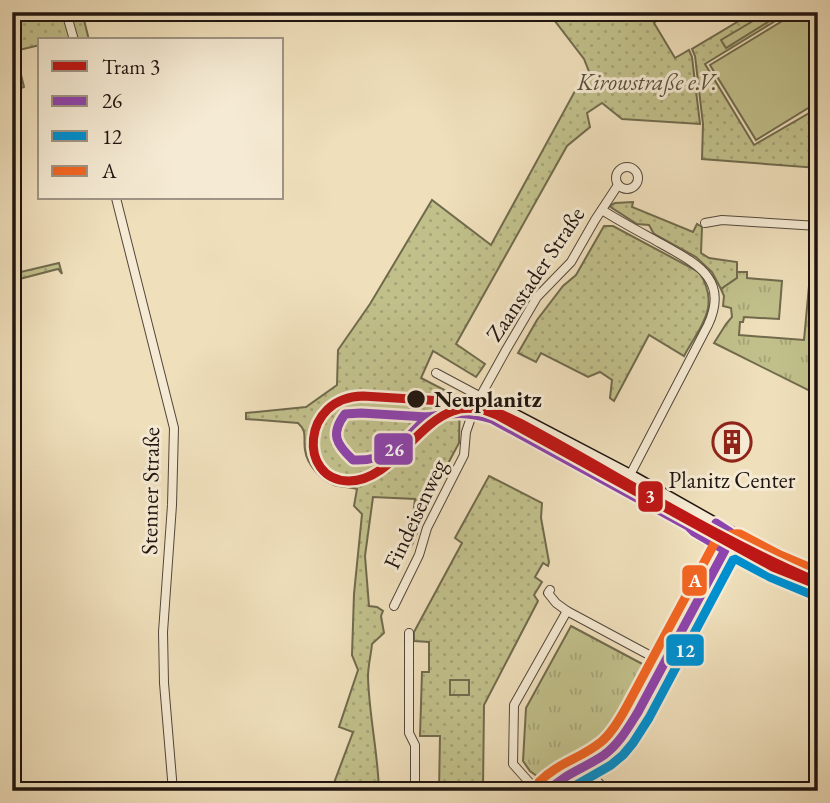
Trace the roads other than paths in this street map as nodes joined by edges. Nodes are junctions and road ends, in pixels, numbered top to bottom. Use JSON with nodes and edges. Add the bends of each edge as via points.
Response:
{"nodes":[{"id":1,"x":66,"y":12,"type":"edge"},
{"id":2,"x":74,"y":38,"type":"edge"},
{"id":3,"x":618,"y":185,"type":"dead end"},
{"id":4,"x":117,"y":200,"type":"edge"},
{"id":5,"x":602,"y":210,"type":"junction"},
{"id":6,"x":705,"y":223,"type":"dead end"},
{"id":7,"x":818,"y":226,"type":"edge"},
{"id":8,"x":436,"y":373,"type":"dead end"},
{"id":9,"x":481,"y":397,"type":"junction"},
{"id":10,"x":473,"y":413,"type":"junction"},
{"id":11,"x":629,"y":475,"type":"junction"},
{"id":12,"x":622,"y":490,"type":"junction"},
{"id":13,"x":734,"y":534,"type":"junction"},
{"id":14,"x":725,"y":550,"type":"junction"},
{"id":15,"x":818,"y":572,"type":"edge"},
{"id":16,"x":550,"y":590,"type":"dead end"},
{"id":17,"x":818,"y":594,"type":"edge"},
{"id":18,"x":394,"y":606,"type":"dead end"},
{"id":19,"x":567,"y":611,"type":"junction"},
{"id":20,"x":409,"y":633,"type":"dead end"},
{"id":21,"x":664,"y":663,"type":"junction"},
{"id":22,"x":588,"y":764,"type":"junction"},
{"id":23,"x":173,"y":791,"type":"edge"},
{"id":24,"x":415,"y":791,"type":"edge"},
{"id":25,"x":546,"y":791,"type":"edge"},
{"id":26,"x":607,"y":791,"type":"edge"}],
"edges":[{"from":1,"to":2,"type":"street"},
{"from":3,"to":5,"type":"street","name":"Zaanstader Straße"},
{"from":4,"to":23,"type":"street","name":"Stenner Straße","via":[[174,428],[163,632]]},
{"from":5,"to":9,"type":"street","name":"Zaanstader Straße","via":[[571,262],[537,297]]},
{"from":5,"to":11,"type":"street","name":"Zaanstader Straße","via":[[704,270],[715,300],[708,325]]},
{"from":6,"to":7,"type":"street"},
{"from":8,"to":9,"type":"street"},
{"from":9,"to":10,"type":"street","name":"Findeisenweg"},
{"from":9,"to":11,"type":"street"},
{"from":10,"to":12,"type":"street"},
{"from":10,"to":18,"type":"street","name":"Findeisenweg","via":[[464,455]]},
{"from":11,"to":12,"type":"street"},
{"from":11,"to":13,"type":"street"},
{"from":12,"to":14,"type":"street"},
{"from":13,"to":14,"type":"street"},
{"from":13,"to":15,"type":"street"},
{"from":14,"to":17,"type":"street"},
{"from":14,"to":21,"type":"street"},
{"from":16,"to":19,"type":"street","via":[[556,603]]},
{"from":19,"to":21,"type":"street"},
{"from":19,"to":25,"type":"street","via":[[514,705],[513,764],[529,782]]},
{"from":20,"to":24,"type":"street","via":[[409,733],[415,745]]},
{"from":21,"to":22,"type":"street","via":[[624,734]]},
{"from":22,"to":25,"type":"street"},
{"from":22,"to":26,"type":"street"}]}
